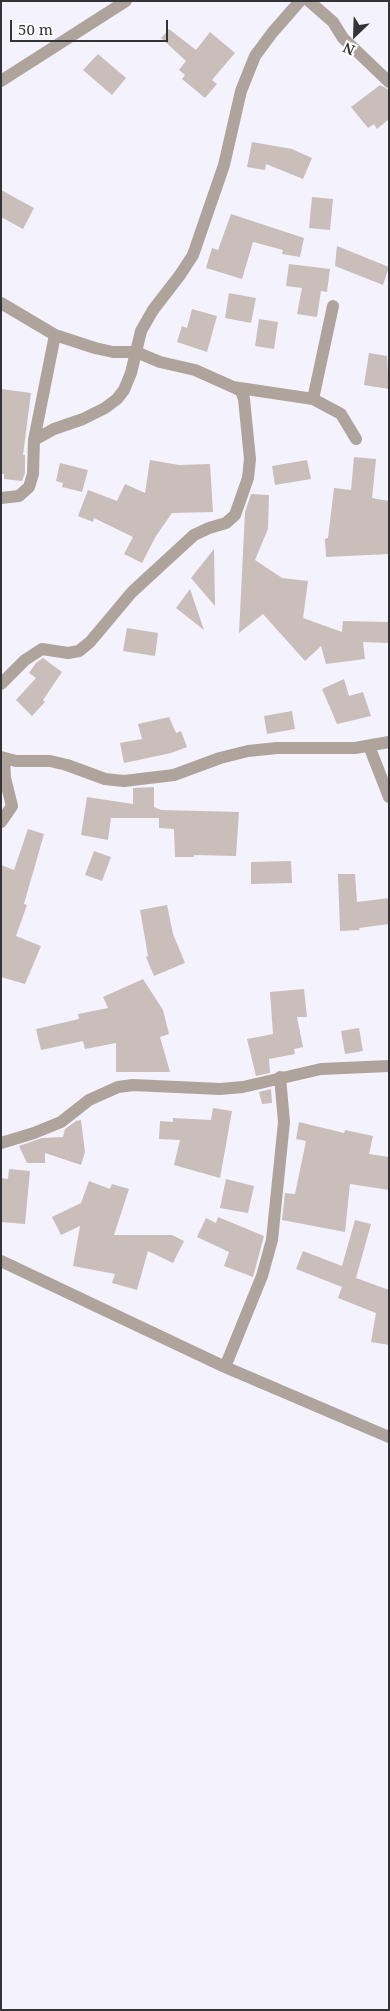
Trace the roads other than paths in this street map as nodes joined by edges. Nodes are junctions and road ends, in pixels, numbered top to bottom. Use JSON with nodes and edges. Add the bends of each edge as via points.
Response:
{"nodes":[{"id":1,"x":126,"y":1,"type":"edge"},
{"id":2,"x":300,"y":1,"type":"edge"},
{"id":3,"x":309,"y":1,"type":"edge"},
{"id":4,"x":30,"y":64,"type":"junction"},
{"id":5,"x":1,"y":81,"type":"edge"},
{"id":6,"x":389,"y":82,"type":"edge"},
{"id":7,"x":1,"y":93,"type":"edge"},
{"id":8,"x":1,"y":303,"type":"edge"},
{"id":9,"x":333,"y":306,"type":"dead end"},
{"id":10,"x":55,"y":335,"type":"junction"},
{"id":11,"x":136,"y":352,"type":"junction"},
{"id":12,"x":233,"y":386,"type":"junction"},
{"id":13,"x":314,"y":399,"type":"junction"},
{"id":14,"x":356,"y":439,"type":"dead end"},
{"id":15,"x":34,"y":440,"type":"junction"},
{"id":16,"x":1,"y":498,"type":"edge"},
{"id":17,"x":1,"y":684,"type":"edge"},
{"id":18,"x":389,"y":742,"type":"edge"},
{"id":19,"x":369,"y":746,"type":"junction"},
{"id":20,"x":3,"y":757,"type":"edge"},
{"id":21,"x":389,"y":797,"type":"edge"},
{"id":22,"x":1,"y":822,"type":"edge"},
{"id":23,"x":389,"y":1066,"type":"edge"},
{"id":24,"x":280,"y":1077,"type":"junction"},
{"id":25,"x":1,"y":1143,"type":"edge"},
{"id":26,"x":1,"y":1262,"type":"edge"},
{"id":27,"x":225,"y":1367,"type":"junction"},
{"id":28,"x":389,"y":1437,"type":"edge"}],
"edges":[{"from":1,"to":4,"type":"street"},
{"from":2,"to":11,"type":"street","via":[[255,56],[241,91],[224,165],[193,255],[153,310]]},
{"from":3,"to":6,"type":"street"},
{"from":4,"to":5,"type":"street"},
{"from":4,"to":7,"type":"street"},
{"from":8,"to":10,"type":"street"},
{"from":9,"to":13,"type":"street"},
{"from":10,"to":11,"type":"street","via":[[104,350]]},
{"from":10,"to":15,"type":"street"},
{"from":11,"to":12,"type":"street","via":[[160,362],[195,370]]},
{"from":11,"to":15,"type":"street","via":[[131,373],[117,399],[83,419]]},
{"from":12,"to":13,"type":"street"},
{"from":12,"to":17,"type":"street","via":[[244,399],[250,459],[248,478],[235,515],[226,523],[194,535],[132,592],[79,651],[68,653],[42,649],[25,660]]},
{"from":13,"to":14,"type":"street","via":[[341,414]]},
{"from":15,"to":16,"type":"street","via":[[33,474],[29,487],[20,496]]},
{"from":18,"to":19,"type":"street"},
{"from":19,"to":20,"type":"street","via":[[248,751],[174,775],[124,781],[105,779],[67,764],[16,761]]},
{"from":19,"to":21,"type":"street"},
{"from":20,"to":22,"type":"street","via":[[12,806]]},
{"from":23,"to":24,"type":"street","via":[[321,1069]]},
{"from":24,"to":25,"type":"street","via":[[220,1089],[118,1087],[89,1100],[61,1122]]},
{"from":24,"to":27,"type":"street","via":[[284,1122],[272,1240],[262,1276]]},
{"from":26,"to":27,"type":"street"},
{"from":27,"to":28,"type":"street"}]}
